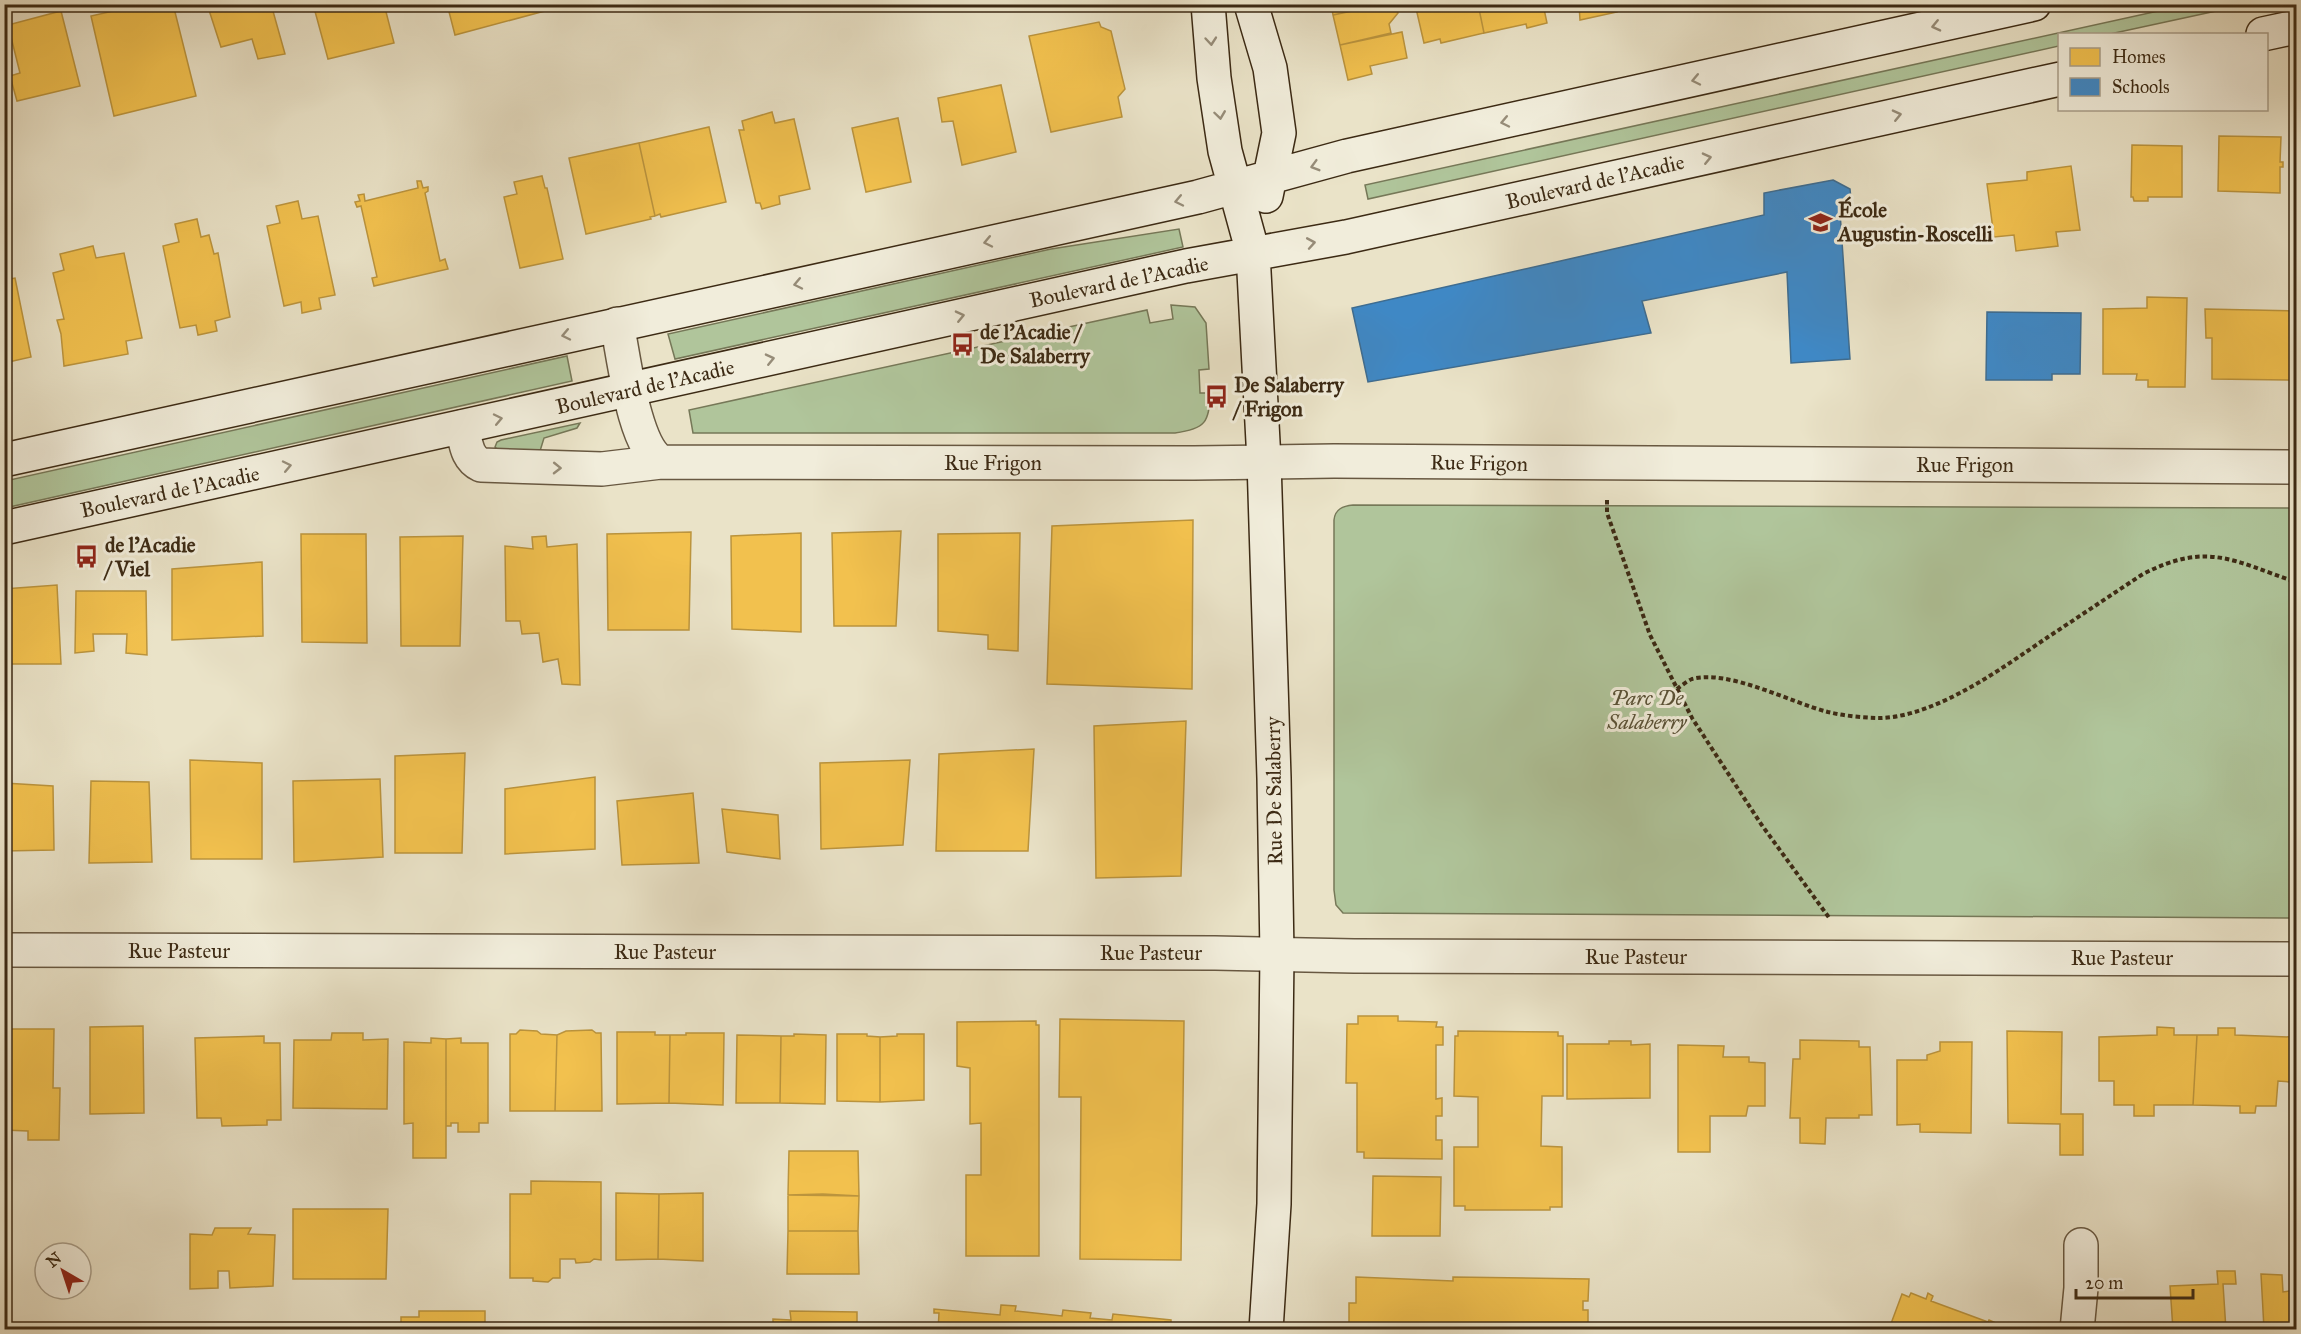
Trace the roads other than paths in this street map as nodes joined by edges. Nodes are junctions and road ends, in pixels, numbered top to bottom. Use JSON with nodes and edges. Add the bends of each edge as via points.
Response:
{"nodes":[{"id":1,"x":1208,"y":4,"type":"edge"},
{"id":2,"x":1251,"y":4,"type":"edge"},
{"id":3,"x":2034,"y":4,"type":"edge"},
{"id":4,"x":2296,"y":27,"type":"edge"},
{"id":5,"x":2268,"y":33,"type":"edge"},
{"id":6,"x":2058,"y":79,"type":"edge"},
{"id":7,"x":1269,"y":179,"type":"junction"},
{"id":8,"x":1236,"y":188,"type":"junction"},
{"id":9,"x":1253,"y":253,"type":"junction"},
{"id":10,"x":617,"y":324,"type":"junction"},
{"id":11,"x":631,"y":390,"type":"junction"},
{"id":12,"x":462,"y":427,"type":"junction"},
{"id":13,"x":4,"y":460,"type":"edge"},
{"id":14,"x":1264,"y":461,"type":"junction"},
{"id":15,"x":661,"y":462,"type":"junction"},
{"id":16,"x":2296,"y":468,"type":"edge"},
{"id":17,"x":4,"y":528,"type":"edge"},
{"id":18,"x":4,"y":950,"type":"edge"},
{"id":19,"x":1277,"y":954,"type":"junction"},
{"id":20,"x":2296,"y":959,"type":"edge"},
{"id":21,"x":2081,"y":1245,"type":"dead end"},
{"id":22,"x":1266,"y":1329,"type":"edge"},
{"id":23,"x":2078,"y":1329,"type":"edge"}],
"edges":[{"from":1,"to":8,"type":"main road","name":"Rue De Salaberry","one_way":true,"via":[[1214,78]]},
{"from":2,"to":7,"type":"main road","name":"Rue De Salaberry","via":[[1270,68],[1279,134]]},
{"from":3,"to":7,"type":"main road","one_way":true,"via":[[1347,156]]},
{"from":4,"to":5,"type":"main road"},
{"from":9,"to":6,"type":"main road","name":"Boulevard de l'Acadie","one_way":true,"via":[[1358,234]]},
{"from":7,"to":8,"type":"main road"},
{"from":7,"to":9,"type":"main road","name":"Rue De Salaberry"},
{"from":8,"to":9,"type":"main road","name":"Rue De Salaberry"},
{"from":8,"to":10,"type":"main road","one_way":true},
{"from":11,"to":9,"type":"main road","name":"Boulevard de l'Acadie","one_way":true},
{"from":9,"to":14,"type":"main road","name":"Rue De Salaberry"},
{"from":10,"to":11,"type":"main road"},
{"from":10,"to":13,"type":"main road","one_way":true},
{"from":12,"to":11,"type":"main road","name":"Boulevard de l'Acadie","one_way":true},
{"from":11,"to":15,"type":"main road","via":[[643,440]]},
{"from":12,"to":15,"type":"main road","name":"Rue Frigon","one_way":true,"via":[[472,460],[486,467],[602,469]]},
{"from":17,"to":12,"type":"main road","name":"Boulevard de l'Acadie","one_way":true},
{"from":14,"to":15,"type":"main road","name":"Rue Frigon"},
{"from":14,"to":16,"type":"main road","name":"Rue Frigon"},
{"from":14,"to":19,"type":"main road","name":"Rue De Salaberry"},
{"from":18,"to":19,"type":"main road","name":"Rue Pasteur"},
{"from":19,"to":20,"type":"main road","name":"Rue Pasteur"},
{"from":19,"to":22,"type":"main road","name":"Rue De Salaberry","via":[[1274,1204]]},
{"from":21,"to":23,"type":"main road"}]}
